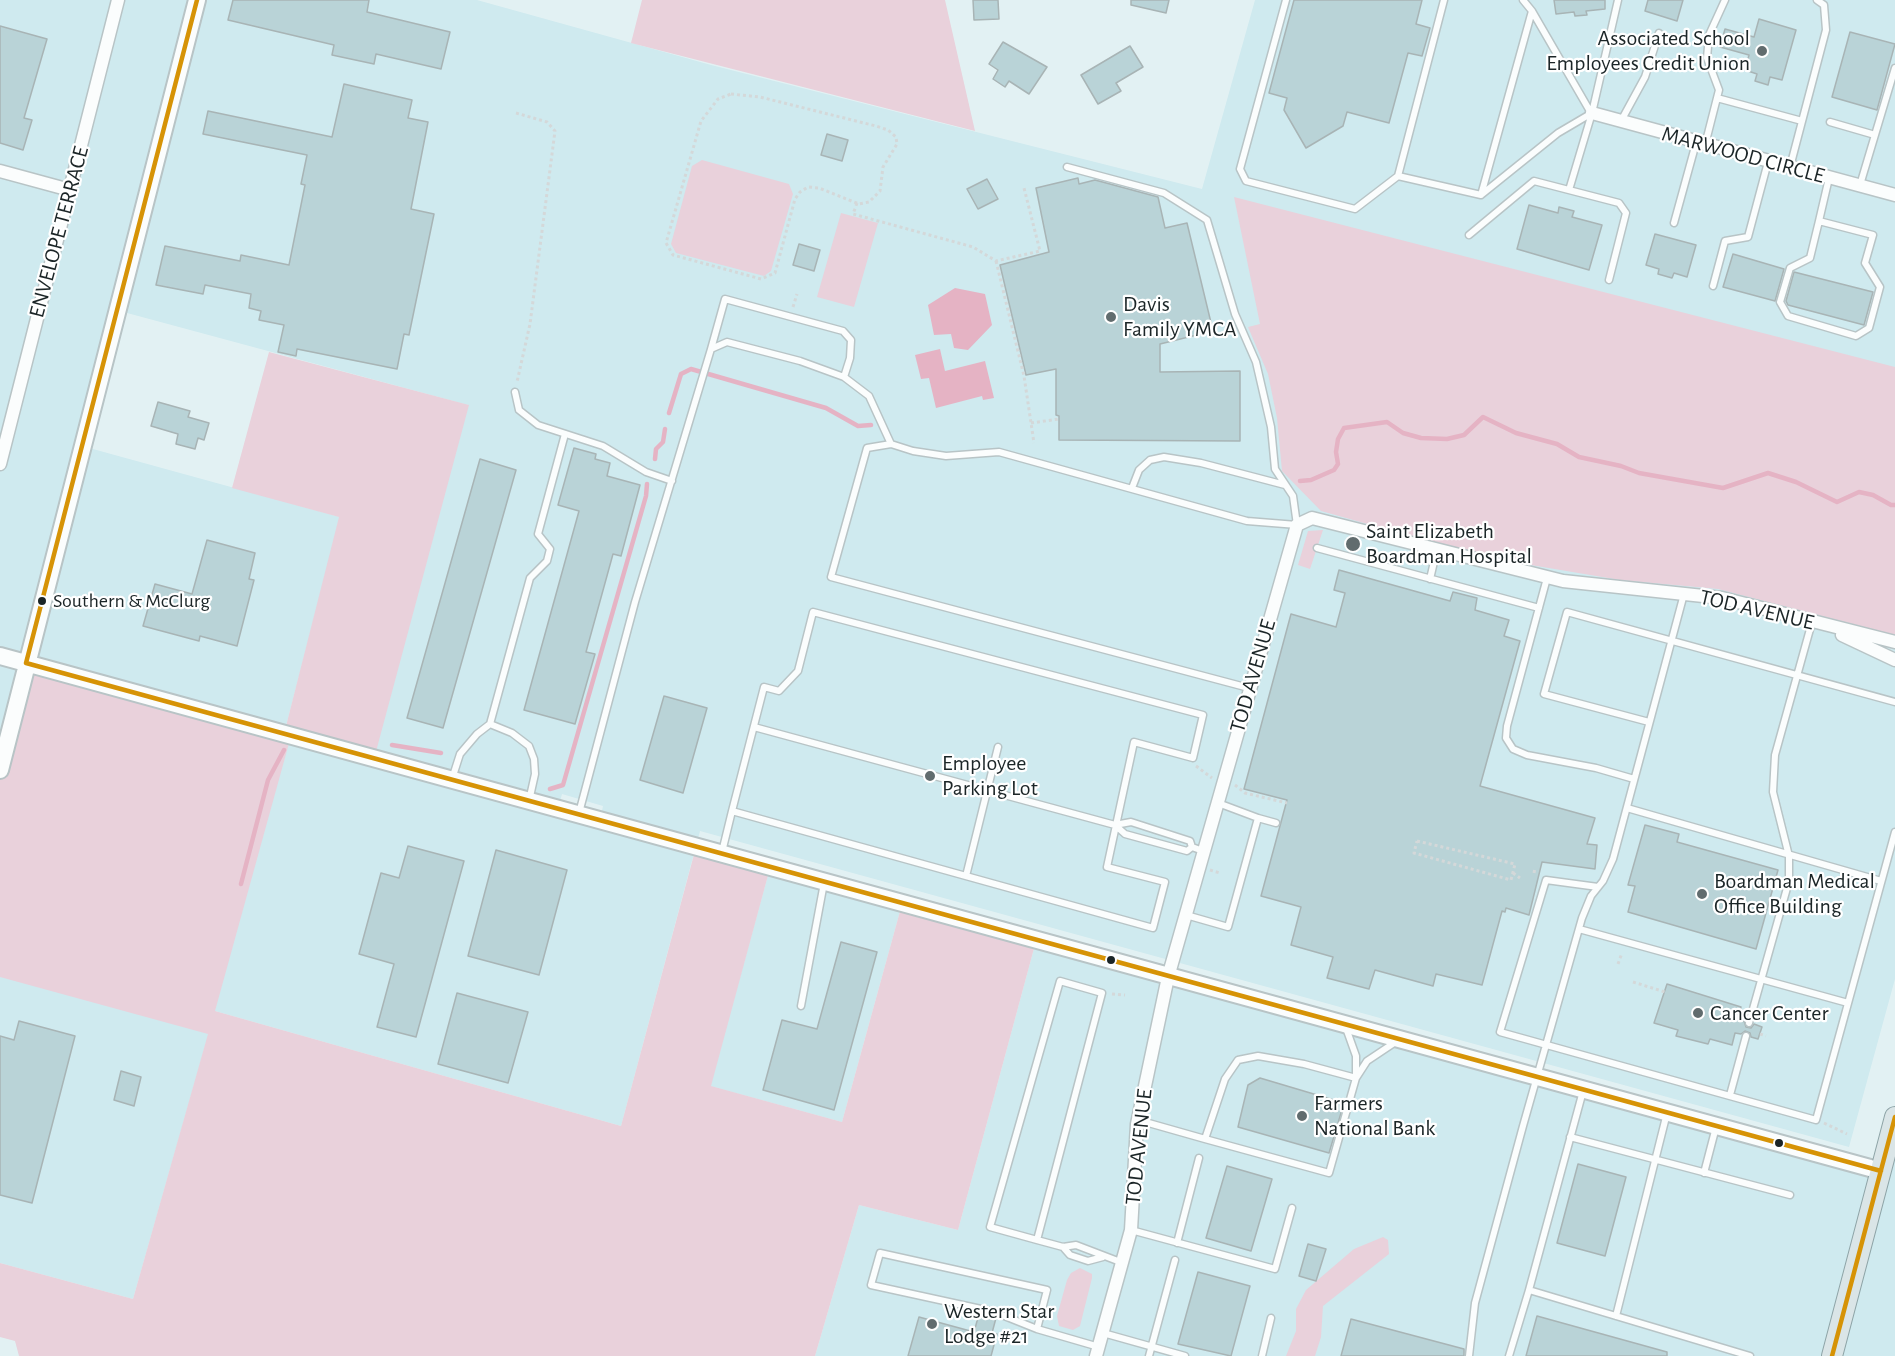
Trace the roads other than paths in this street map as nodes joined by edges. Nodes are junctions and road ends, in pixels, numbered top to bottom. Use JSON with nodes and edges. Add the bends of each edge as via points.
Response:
{"nodes":[{"id":1,"x":118,"y":0,"type":"edge"},
{"id":2,"x":197,"y":0,"type":"edge"},
{"id":3,"x":1286,"y":0,"type":"edge"},
{"id":4,"x":1444,"y":0,"type":"edge"},
{"id":5,"x":1522,"y":0,"type":"edge"},
{"id":6,"x":1618,"y":0,"type":"edge"},
{"id":7,"x":1725,"y":0,"type":"edge"},
{"id":8,"x":1817,"y":0,"type":"edge"},
{"id":9,"x":1532,"y":11,"type":"junction"},
{"id":10,"x":1659,"y":33,"type":"dead end"},
{"id":11,"x":1895,"y":68,"type":"edge"},
{"id":12,"x":1717,"y":98,"type":"junction"},
{"id":13,"x":1592,"y":113,"type":"junction"},
{"id":14,"x":1802,"y":121,"type":"junction"},
{"id":15,"x":1621,"y":122,"type":"junction"},
{"id":16,"x":1830,"y":122,"type":"dead end"},
{"id":17,"x":1875,"y":135,"type":"junction"},
{"id":18,"x":1700,"y":144,"type":"junction"},
{"id":19,"x":1768,"y":162,"type":"junction"},
{"id":20,"x":1790,"y":167,"type":"junction"},
{"id":21,"x":1067,"y":168,"type":"dead end"},
{"id":22,"x":0,"y":171,"type":"edge"},
{"id":23,"x":1398,"y":176,"type":"junction"},
{"id":24,"x":1829,"y":178,"type":"junction"},
{"id":25,"x":1859,"y":186,"type":"junction"},
{"id":26,"x":70,"y":190,"type":"junction"},
{"id":27,"x":1569,"y":190,"type":"junction"},
{"id":28,"x":1481,"y":195,"type":"junction"},
{"id":29,"x":1895,"y":195,"type":"edge"},
{"id":30,"x":1819,"y":221,"type":"junction"},
{"id":31,"x":1674,"y":223,"type":"dead end"},
{"id":32,"x":1469,"y":235,"type":"dead end"},
{"id":33,"x":1609,"y":280,"type":"dead end"},
{"id":34,"x":1713,"y":286,"type":"dead end"},
{"id":35,"x":711,"y":349,"type":"junction"},
{"id":36,"x":844,"y":377,"type":"junction"},
{"id":37,"x":515,"y":392,"type":"road end"},
{"id":38,"x":565,"y":434,"type":"junction"},
{"id":39,"x":891,"y":444,"type":"junction"},
{"id":40,"x":0,"y":464,"type":"edge"},
{"id":41,"x":672,"y":481,"type":"junction"},
{"id":42,"x":1286,"y":485,"type":"junction"},
{"id":43,"x":1132,"y":488,"type":"junction"},
{"id":44,"x":1297,"y":525,"type":"junction"},
{"id":45,"x":1317,"y":548,"type":"dead end"},
{"id":46,"x":1437,"y":549,"type":"junction"},
{"id":47,"x":1547,"y":577,"type":"junction"},
{"id":48,"x":1430,"y":579,"type":"junction"},
{"id":49,"x":1684,"y":594,"type":"junction"},
{"id":50,"x":1539,"y":608,"type":"junction"},
{"id":51,"x":1812,"y":622,"type":"junction"},
{"id":52,"x":1825,"y":626,"type":"junction"},
{"id":53,"x":1671,"y":640,"type":"junction"},
{"id":54,"x":1895,"y":642,"type":"edge"},
{"id":55,"x":0,"y":656,"type":"edge"},
{"id":56,"x":1895,"y":660,"type":"edge"},
{"id":57,"x":26,"y":663,"type":"junction"},
{"id":58,"x":1797,"y":675,"type":"junction"},
{"id":59,"x":1249,"y":688,"type":"junction"},
{"id":60,"x":1895,"y":702,"type":"edge"},
{"id":61,"x":1649,"y":722,"type":"junction"},
{"id":62,"x":490,"y":724,"type":"junction"},
{"id":63,"x":754,"y":727,"type":"junction"},
{"id":64,"x":998,"y":747,"type":"dead end"},
{"id":65,"x":0,"y":770,"type":"edge"},
{"id":66,"x":1634,"y":779,"type":"junction"},
{"id":67,"x":452,"y":780,"type":"junction"},
{"id":68,"x":987,"y":791,"type":"junction"},
{"id":69,"x":529,"y":801,"type":"junction"},
{"id":70,"x":1217,"y":803,"type":"junction"},
{"id":71,"x":1626,"y":808,"type":"junction"},
{"id":72,"x":732,"y":811,"type":"junction"},
{"id":73,"x":578,"y":815,"type":"junction"},
{"id":74,"x":1258,"y":818,"type":"junction"},
{"id":75,"x":1276,"y":823,"type":"dead end"},
{"id":76,"x":1115,"y":825,"type":"junction"},
{"id":77,"x":1895,"y":832,"type":"edge"},
{"id":78,"x":1198,"y":849,"type":"junction"},
{"id":79,"x":1789,"y":853,"type":"junction"},
{"id":80,"x":721,"y":854,"type":"junction"},
{"id":81,"x":966,"y":876,"type":"junction"},
{"id":82,"x":1881,"y":881,"type":"junction"},
{"id":83,"x":824,"y":883,"type":"junction"},
{"id":84,"x":1598,"y":887,"type":"junction"},
{"id":85,"x":1185,"y":915,"type":"junction"},
{"id":86,"x":1579,"y":929,"type":"junction"},
{"id":87,"x":1168,"y":977,"type":"junction"},
{"id":88,"x":1762,"y":979,"type":"junction"},
{"id":89,"x":1848,"y":1004,"type":"junction"},
{"id":90,"x":801,"y":1006,"type":"dead end"},
{"id":91,"x":1749,"y":1023,"type":"dead end"},
{"id":92,"x":1344,"y":1025,"type":"junction"},
{"id":93,"x":1746,"y":1036,"type":"dead end"},
{"id":94,"x":1399,"y":1040,"type":"junction"},
{"id":95,"x":1547,"y":1044,"type":"junction"},
{"id":96,"x":1356,"y":1078,"type":"junction"},
{"id":97,"x":1537,"y":1078,"type":"junction"},
{"id":98,"x":1583,"y":1090,"type":"junction"},
{"id":99,"x":1730,"y":1095,"type":"junction"},
{"id":100,"x":1667,"y":1113,"type":"junction"},
{"id":101,"x":1895,"y":1117,"type":"edge"},
{"id":102,"x":1138,"y":1120,"type":"junction"},
{"id":103,"x":1716,"y":1126,"type":"junction"},
{"id":104,"x":1570,"y":1137,"type":"junction"},
{"id":105,"x":1205,"y":1139,"type":"junction"},
{"id":106,"x":1199,"y":1158,"type":"dead end"},
{"id":107,"x":1655,"y":1162,"type":"junction"},
{"id":108,"x":1884,"y":1172,"type":"junction"},
{"id":109,"x":1704,"y":1173,"type":"junction"},
{"id":110,"x":1790,"y":1195,"type":"dead end"},
{"id":111,"x":1292,"y":1208,"type":"dead end"},
{"id":112,"x":1131,"y":1230,"type":"junction"},
{"id":113,"x":1036,"y":1240,"type":"junction"},
{"id":114,"x":1177,"y":1243,"type":"junction"},
{"id":115,"x":1063,"y":1247,"type":"junction"},
{"id":116,"x":1103,"y":1257,"type":"junction"},
{"id":117,"x":1175,"y":1260,"type":"dead end"},
{"id":118,"x":1123,"y":1263,"type":"junction"},
{"id":119,"x":1529,"y":1290,"type":"junction"},
{"id":120,"x":981,"y":1309,"type":"dead end"},
{"id":121,"x":997,"y":1313,"type":"dead end"},
{"id":122,"x":1616,"y":1316,"type":"junction"},
{"id":123,"x":1271,"y":1318,"type":"dead end"},
{"id":124,"x":1037,"y":1329,"type":"junction"},
{"id":125,"x":1103,"y":1333,"type":"junction"},
{"id":126,"x":1152,"y":1347,"type":"junction"},
{"id":127,"x":1098,"y":1351,"type":"edge"},
{"id":128,"x":1149,"y":1356,"type":"edge"},
{"id":129,"x":1185,"y":1356,"type":"edge"},
{"id":130,"x":1262,"y":1356,"type":"edge"},
{"id":131,"x":1469,"y":1356,"type":"edge"},
{"id":132,"x":1509,"y":1356,"type":"edge"},
{"id":133,"x":1750,"y":1356,"type":"edge"},
{"id":134,"x":1832,"y":1356,"type":"edge"}],
"edges":[{"from":1,"to":26,"type":"street","name":"ENVELOPE TERRACE"},
{"from":2,"to":57,"type":"street"},
{"from":3,"to":23,"type":"lane","via":[[1241,176],[1355,209]]},
{"from":4,"to":23,"type":"lane"},
{"from":5,"to":9,"type":"lane"},
{"from":6,"to":13,"type":"lane"},
{"from":7,"to":12,"type":"lane","via":[[1709,35],[1707,58],[1719,90]]},
{"from":8,"to":14,"type":"lane","via":[[1824,5],[1826,30]]},
{"from":9,"to":13,"type":"lane"},
{"from":9,"to":28,"type":"lane"},
{"from":10,"to":15,"type":"lane","via":[[1645,77]]},
{"from":11,"to":17,"type":"lane"},
{"from":12,"to":14,"type":"lane"},
{"from":12,"to":18,"type":"lane"},
{"from":13,"to":15,"type":"street","name":"MARWOOD CIRCLE"},
{"from":13,"to":27,"type":"lane"},
{"from":13,"to":28,"type":"lane","via":[[1558,133]]},
{"from":14,"to":20,"type":"lane"},
{"from":15,"to":18,"type":"street","name":"MARWOOD CIRCLE"},
{"from":16,"to":17,"type":"lane"},
{"from":17,"to":25,"type":"lane"},
{"from":18,"to":19,"type":"street","name":"MARWOOD CIRCLE"},
{"from":18,"to":31,"type":"lane"},
{"from":19,"to":20,"type":"street","name":"MARWOOD CIRCLE"},
{"from":19,"to":34,"type":"lane","via":[[1748,237],[1725,241]]},
{"from":20,"to":24,"type":"street","name":"MARWOOD CIRCLE"},
{"from":21,"to":42,"type":"lane","via":[[1164,193],[1207,220],[1235,314],[1256,362],[1271,428],[1275,469]]},
{"from":22,"to":26,"type":"street"},
{"from":23,"to":28,"type":"lane"},
{"from":24,"to":25,"type":"street","name":"MARWOOD CIRCLE"},
{"from":24,"to":30,"type":"lane"},
{"from":25,"to":29,"type":"street","name":"MARWOOD CIRCLE"},
{"from":26,"to":40,"type":"street","name":"ENVELOPE TERRACE"},
{"from":27,"to":32,"type":"lane","via":[[1530,182]]},
{"from":27,"to":33,"type":"lane","via":[[1619,203],[1626,210]]},
{"from":30,"to":30,"type":"lane","via":[[1810,258],[1790,268],[1780,302],[1788,316],[1856,336],[1869,328],[1880,287],[1865,263],[1873,235]]},
{"from":35,"to":36,"type":"lane","via":[[727,342]]},
{"from":35,"to":36,"type":"lane","via":[[724,299],[843,331],[850,340]]},
{"from":35,"to":41,"type":"lane"},
{"from":36,"to":39,"type":"lane","via":[[869,396]]},
{"from":37,"to":38,"type":"lane","via":[[519,410],[538,425]]},
{"from":38,"to":41,"type":"lane","via":[[603,446],[646,472]]},
{"from":38,"to":62,"type":"lane","via":[[538,534],[550,549],[547,561],[530,578]]},
{"from":39,"to":43,"type":"lane","via":[[946,456],[999,452]]},
{"from":39,"to":59,"type":"lane","via":[[867,448],[831,577]]},
{"from":41,"to":73,"type":"lane"},
{"from":42,"to":43,"type":"lane","via":[[1201,462],[1164,457],[1150,460],[1139,470]]},
{"from":42,"to":44,"type":"lane","via":[[1293,496]]},
{"from":43,"to":44,"type":"lane","via":[[1247,521]]},
{"from":44,"to":46,"type":"street","name":"TOD AVENUE","via":[[1312,518]]},
{"from":44,"to":59,"type":"street","name":"TOD AVENUE"},
{"from":45,"to":48,"type":"lane"},
{"from":46,"to":47,"type":"street","name":"TOD AVENUE"},
{"from":46,"to":48,"type":"lane"},
{"from":47,"to":49,"type":"street","name":"TOD AVENUE"},
{"from":47,"to":50,"type":"lane"},
{"from":48,"to":50,"type":"lane"},
{"from":49,"to":51,"type":"street","name":"TOD AVENUE","via":[[1722,598]]},
{"from":49,"to":53,"type":"lane"},
{"from":50,"to":66,"type":"lane","via":[[1506,738],[1513,749],[1527,755]]},
{"from":51,"to":52,"type":"street","name":"TOD AVENUE"},
{"from":51,"to":58,"type":"lane"},
{"from":52,"to":54,"type":"street","name":"TOD AVENUE"},
{"from":52,"to":56,"type":"street","name":"TOD AVENUE"},
{"from":53,"to":58,"type":"lane"},
{"from":53,"to":61,"type":"lane"},
{"from":53,"to":61,"type":"lane","via":[[1567,612],[1544,694]]},
{"from":55,"to":57,"type":"street"},
{"from":57,"to":65,"type":"street"},
{"from":57,"to":67,"type":"street"},
{"from":58,"to":60,"type":"lane"},
{"from":58,"to":79,"type":"lane","via":[[1775,755],[1773,783]]},
{"from":59,"to":70,"type":"street","name":"TOD AVENUE"},
{"from":61,"to":66,"type":"lane"},
{"from":62,"to":67,"type":"lane","via":[[460,754]]},
{"from":62,"to":69,"type":"lane","via":[[529,746],[535,774]]},
{"from":63,"to":68,"type":"lane"},
{"from":63,"to":72,"type":"lane"},
{"from":63,"to":76,"type":"lane","via":[[764,687],[779,691],[798,671],[813,612],[1203,715],[1193,758],[1134,742]]},
{"from":64,"to":68,"type":"lane"},
{"from":66,"to":71,"type":"lane"},
{"from":67,"to":69,"type":"street"},
{"from":68,"to":76,"type":"lane"},
{"from":68,"to":81,"type":"lane"},
{"from":69,"to":73,"type":"street"},
{"from":70,"to":74,"type":"lane"},
{"from":70,"to":78,"type":"street","name":"TOD AVENUE"},
{"from":71,"to":79,"type":"lane"},
{"from":71,"to":84,"type":"lane","via":[[1613,859]]},
{"from":72,"to":80,"type":"lane"},
{"from":72,"to":81,"type":"lane"},
{"from":73,"to":80,"type":"street"},
{"from":74,"to":75,"type":"lane"},
{"from":74,"to":85,"type":"lane","via":[[1228,927]]},
{"from":76,"to":78,"type":"lane","via":[[1125,834],[1187,851]]},
{"from":76,"to":78,"type":"lane","via":[[1131,822],[1190,841]]},
{"from":76,"to":81,"type":"lane","via":[[1107,867],[1165,882],[1153,928]]},
{"from":77,"to":82,"type":"lane"},
{"from":78,"to":85,"type":"street","name":"TOD AVENUE"},
{"from":79,"to":82,"type":"lane"},
{"from":79,"to":88,"type":"lane","via":[[1789,881]]},
{"from":80,"to":83,"type":"street"},
{"from":82,"to":89,"type":"lane"},
{"from":83,"to":87,"type":"street"},
{"from":83,"to":90,"type":"lane"},
{"from":84,"to":86,"type":"lane"},
{"from":84,"to":95,"type":"lane","via":[[1546,880],[1500,1032]]},
{"from":85,"to":87,"type":"street","name":"TOD AVENUE"},
{"from":86,"to":88,"type":"lane"},
{"from":86,"to":95,"type":"lane"},
{"from":87,"to":92,"type":"street"},
{"from":87,"to":102,"type":"street","name":"TOD AVENUE"},
{"from":88,"to":89,"type":"lane"},
{"from":88,"to":91,"type":"lane"},
{"from":89,"to":99,"type":"lane","via":[[1816,1120]]},
{"from":92,"to":94,"type":"street"},
{"from":92,"to":96,"type":"lane","via":[[1356,1056]]},
{"from":93,"to":99,"type":"lane"},
{"from":94,"to":96,"type":"lane","via":[[1367,1061]]},
{"from":94,"to":97,"type":"street"},
{"from":95,"to":97,"type":"lane"},
{"from":95,"to":99,"type":"lane"},
{"from":96,"to":105,"type":"lane","via":[[1258,1056],[1238,1060],[1225,1079]]},
{"from":96,"to":105,"type":"lane","via":[[1329,1173]]},
{"from":97,"to":98,"type":"street"},
{"from":97,"to":131,"type":"lane","via":[[1475,1303]]},
{"from":98,"to":100,"type":"street"},
{"from":98,"to":104,"type":"lane"},
{"from":100,"to":103,"type":"street"},
{"from":100,"to":107,"type":"lane"},
{"from":101,"to":108,"type":"main road"},
{"from":102,"to":105,"type":"lane"},
{"from":102,"to":112,"type":"street","name":"TOD AVENUE"},
{"from":103,"to":108,"type":"street"},
{"from":103,"to":109,"type":"lane"},
{"from":104,"to":107,"type":"lane"},
{"from":104,"to":119,"type":"lane"},
{"from":106,"to":114,"type":"lane"},
{"from":107,"to":109,"type":"lane"},
{"from":107,"to":122,"type":"lane"},
{"from":108,"to":134,"type":"main road"},
{"from":109,"to":110,"type":"lane"},
{"from":111,"to":114,"type":"lane","via":[[1275,1269]]},
{"from":112,"to":114,"type":"lane"},
{"from":112,"to":118,"type":"street","name":"TOD AVENUE"},
{"from":113,"to":113,"type":"lane","via":[[990,1227],[1060,981],[1102,993]]},
{"from":113,"to":115,"type":"lane"},
{"from":115,"to":116,"type":"lane","via":[[1076,1245]]},
{"from":115,"to":116,"type":"lane","via":[[1070,1255],[1088,1261]]},
{"from":116,"to":118,"type":"lane"},
{"from":117,"to":126,"type":"lane"},
{"from":118,"to":125,"type":"street","name":"TOD AVENUE"},
{"from":119,"to":122,"type":"lane"},
{"from":119,"to":132,"type":"lane"},
{"from":120,"to":124,"type":"lane","via":[[871,1285],[880,1253],[1047,1290]]},
{"from":121,"to":124,"type":"lane"},
{"from":122,"to":133,"type":"lane"},
{"from":123,"to":130,"type":"lane"},
{"from":124,"to":127,"type":"lane"},
{"from":125,"to":126,"type":"lane"},
{"from":125,"to":127,"type":"street","name":"TOD AVENUE"},
{"from":126,"to":128,"type":"lane"},
{"from":126,"to":129,"type":"lane"}]}
